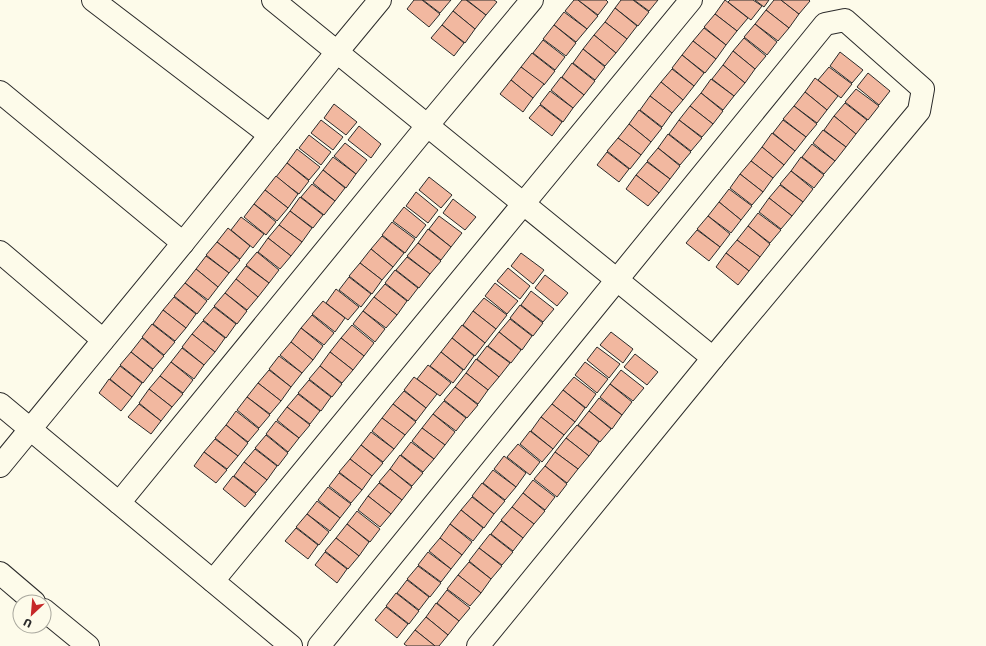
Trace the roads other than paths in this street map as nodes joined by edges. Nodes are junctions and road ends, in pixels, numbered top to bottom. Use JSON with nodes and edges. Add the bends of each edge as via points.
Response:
{"nodes":[{"id":1,"x":93,"y":0,"type":"edge"},
{"id":2,"x":273,"y":0,"type":"edge"},
{"id":3,"x":380,"y":0,"type":"edge"},
{"id":4,"x":532,"y":0,"type":"edge"},
{"id":5,"x":691,"y":0,"type":"edge"},
{"id":6,"x":337,"y":52,"type":"junction"},
{"id":7,"x":0,"y":92,"type":"edge"},
{"id":8,"x":427,"y":126,"type":"junction"},
{"id":9,"x":270,"y":135,"type":"junction"},
{"id":10,"x":523,"y":204,"type":"junction"},
{"id":11,"x":183,"y":243,"type":"junction"},
{"id":12,"x":0,"y":252,"type":"edge"},
{"id":13,"x":618,"y":280,"type":"junction"},
{"id":14,"x":103,"y":340,"type":"junction"},
{"id":15,"x":713,"y":358,"type":"junction"},
{"id":16,"x":0,"y":404,"type":"edge"},
{"id":17,"x":30,"y":429,"type":"junction"},
{"id":18,"x":0,"y":466,"type":"edge"},
{"id":19,"x":119,"y":503,"type":"junction"},
{"id":20,"x":0,"y":573,"type":"edge"},
{"id":21,"x":213,"y":581,"type":"junction"},
{"id":22,"x":25,"y":594,"type":"edge"},
{"id":23,"x":52,"y":617,"type":"edge"},
{"id":24,"x":481,"y":644,"type":"edge"},
{"id":25,"x":88,"y":646,"type":"edge"},
{"id":26,"x":291,"y":646,"type":"edge"},
{"id":27,"x":319,"y":646,"type":"edge"}],
"edges":[{"from":1,"to":9,"type":"street"},
{"from":2,"to":6,"type":"street"},
{"from":3,"to":6,"type":"street"},
{"from":4,"to":8,"type":"street"},
{"from":5,"to":10,"type":"street"},
{"from":6,"to":8,"type":"street"},
{"from":6,"to":9,"type":"street"},
{"from":7,"to":11,"type":"street"},
{"from":8,"to":10,"type":"street"},
{"from":8,"to":19,"type":"street"},
{"from":9,"to":11,"type":"street"},
{"from":10,"to":13,"type":"street"},
{"from":10,"to":21,"type":"street"},
{"from":11,"to":14,"type":"street"},
{"from":12,"to":14,"type":"street"},
{"from":13,"to":15,"type":"street"},
{"from":13,"to":15,"type":"street","via":[[825,24],[845,20],[923,89],[919,111]]},
{"from":13,"to":27,"type":"street"},
{"from":14,"to":17,"type":"street"},
{"from":15,"to":24,"type":"street"},
{"from":16,"to":17,"type":"street"},
{"from":17,"to":18,"type":"street"},
{"from":17,"to":19,"type":"street"},
{"from":19,"to":21,"type":"street"},
{"from":20,"to":22,"type":"street"},
{"from":21,"to":26,"type":"street"},
{"from":23,"to":25,"type":"street"}]}
